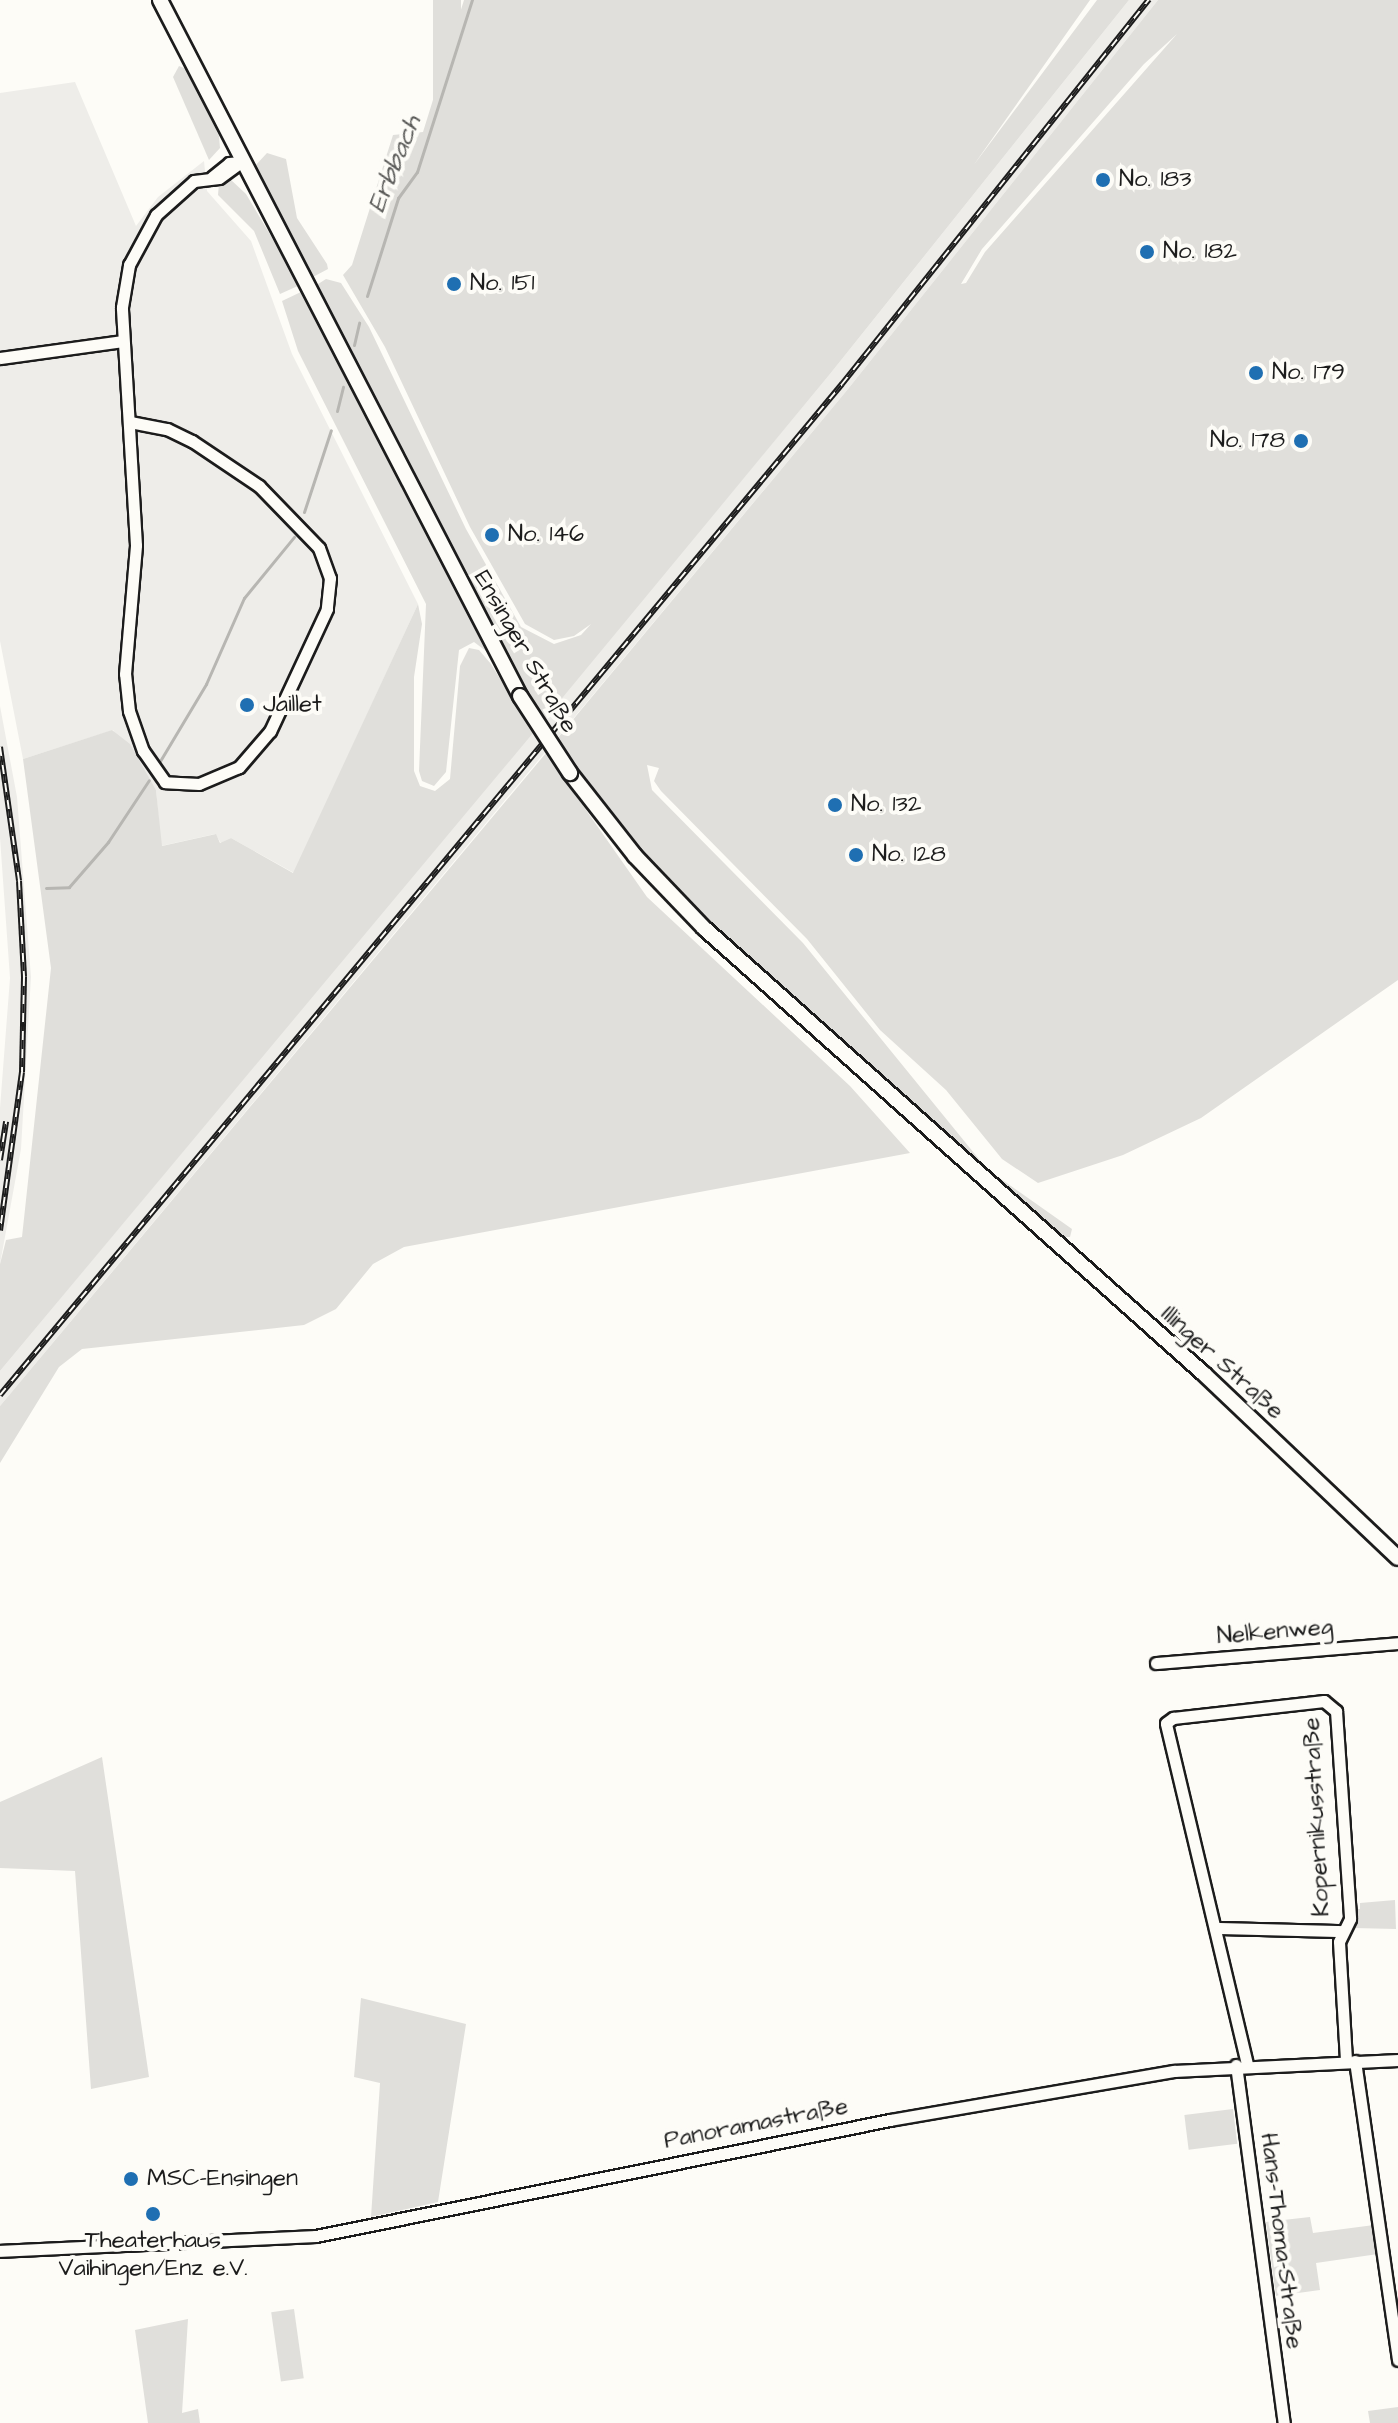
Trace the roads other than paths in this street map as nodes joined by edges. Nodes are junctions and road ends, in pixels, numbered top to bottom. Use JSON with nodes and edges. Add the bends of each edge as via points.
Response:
{"nodes":[{"id":1,"x":160,"y":0,"type":"edge"},
{"id":2,"x":241,"y":162,"type":"junction"},
{"id":3,"x":123,"y":341,"type":"junction"},
{"id":4,"x":0,"y":358,"type":"edge"},
{"id":5,"x":130,"y":422,"type":"junction"},
{"id":6,"x":1013,"y":1204,"type":"joint"},
{"id":7,"x":1398,"y":1558,"type":"edge"},
{"id":8,"x":1398,"y":1643,"type":"edge"},
{"id":9,"x":1156,"y":1663,"type":"dead end"},
{"id":10,"x":1215,"y":1928,"type":"junction"},
{"id":11,"x":1341,"y":1931,"type":"junction"},
{"id":12,"x":1398,"y":2060,"type":"edge"},
{"id":13,"x":1350,"y":2061,"type":"junction"},
{"id":14,"x":1241,"y":2064,"type":"junction"},
{"id":15,"x":0,"y":2251,"type":"edge"},
{"id":16,"x":1393,"y":2286,"type":"edge"},
{"id":17,"x":1398,"y":2360,"type":"edge"},
{"id":18,"x":1284,"y":2423,"type":"edge"}],
"edges":[{"from":1,"to":2,"type":"street","name":"Ensinger Straße"},
{"from":2,"to":3,"type":"street","via":[[194,181],[173,197],[135,248],[124,287]]},
{"from":2,"to":6,"type":"street","name":"Ensinger Straße","bridge":true,"via":[[520,696],[570,773],[635,856],[704,928]]},
{"from":3,"to":4,"type":"street"},
{"from":3,"to":5,"type":"street"},
{"from":5,"to":5,"type":"street","via":[[136,545],[126,694],[143,751],[173,785],[199,784],[226,775],[259,747],[312,645],[327,609],[330,578],[319,548],[259,486],[180,435]]},
{"from":6,"to":7,"type":"street","name":"Illinger Straße","via":[[1204,1374]]},
{"from":8,"to":9,"type":"street","name":"Nelkenweg"},
{"from":10,"to":11,"type":"street"},
{"from":10,"to":11,"type":"street","name":"Kopernikusstraße","via":[[1166,1723],[1324,1701],[1336,1711],[1350,1919]]},
{"from":10,"to":14,"type":"street","name":"Kopernikusstraße"},
{"from":11,"to":13,"type":"street","name":"Kopernikusstraße"},
{"from":12,"to":13,"type":"street","name":"Panoramastraße"},
{"from":13,"to":14,"type":"street","name":"Panoramastraße"},
{"from":13,"to":16,"type":"street","name":"Kopernikusstraße"},
{"from":14,"to":15,"type":"street","name":"Panoramastraße","via":[[890,2120],[331,2234]]},
{"from":14,"to":18,"type":"street","name":"Hans-Thoma-Straße"},
{"from":16,"to":17,"type":"street","name":"Kopernikusstraße"}]}
